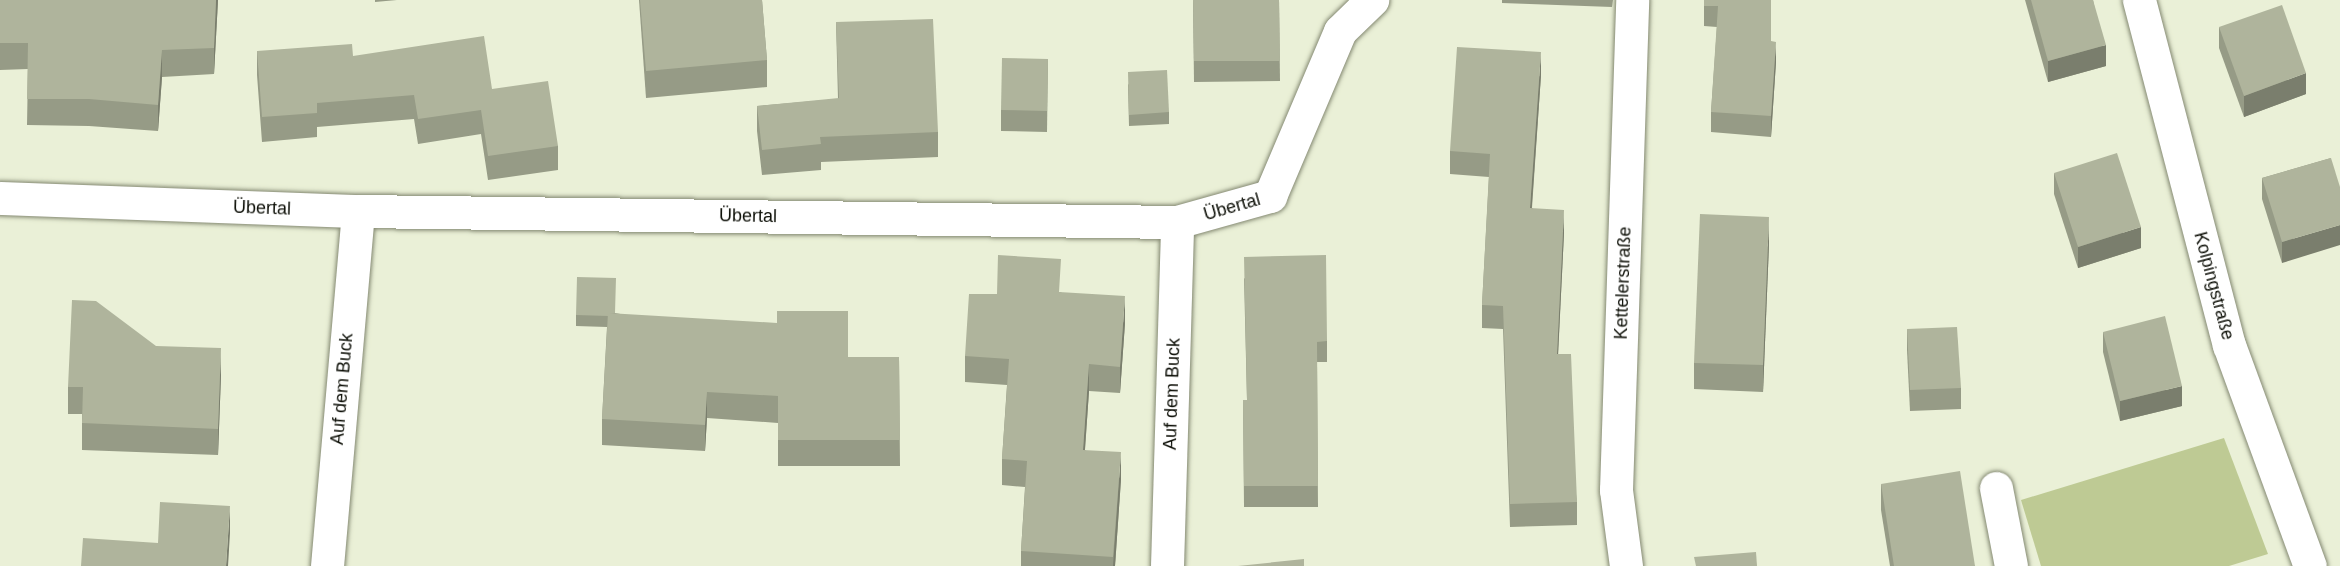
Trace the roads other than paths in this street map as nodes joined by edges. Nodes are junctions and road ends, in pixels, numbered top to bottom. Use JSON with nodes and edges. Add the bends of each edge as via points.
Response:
{"nodes":[{"id":1,"x":1371,"y":0,"type":"edge"},
{"id":2,"x":1632,"y":0,"type":"edge"},
{"id":3,"x":2139,"y":0,"type":"edge"},
{"id":4,"x":0,"y":198,"type":"edge"},
{"id":5,"x":358,"y":211,"type":"junction"},
{"id":6,"x":1177,"y":222,"type":"junction"},
{"id":7,"x":1995,"y":488,"type":"dead end"},
{"id":8,"x":327,"y":566,"type":"edge"},
{"id":9,"x":1167,"y":566,"type":"edge"},
{"id":10,"x":1626,"y":566,"type":"edge"},
{"id":11,"x":2011,"y":566,"type":"edge"},
{"id":12,"x":2310,"y":566,"type":"edge"}],
"edges":[{"from":1,"to":6,"type":"street","name":"Übertal","via":[[1340,31],[1270,196]]},
{"from":2,"to":10,"type":"street","name":"Kettelerstraße","via":[[1616,490]]},
{"from":3,"to":12,"type":"street","name":"Kolpingstraße","via":[[2229,345]]},
{"from":4,"to":5,"type":"street","name":"Übertal"},
{"from":5,"to":6,"type":"street","name":"Übertal"},
{"from":5,"to":8,"type":"street","name":"Auf dem Buck"},
{"from":6,"to":9,"type":"street","name":"Auf dem Buck"},
{"from":7,"to":11,"type":"street"}]}
